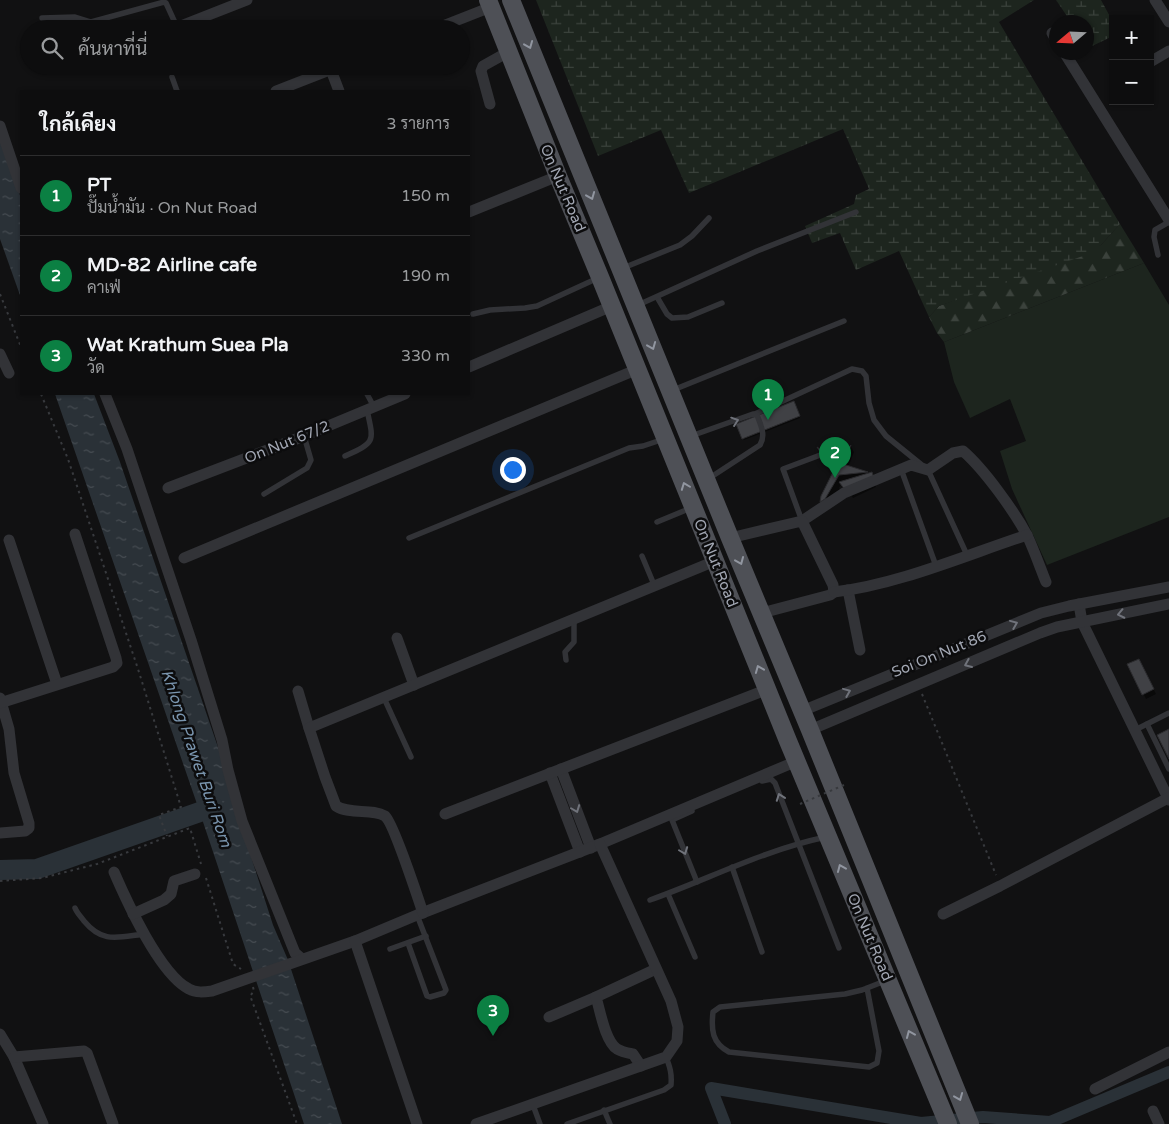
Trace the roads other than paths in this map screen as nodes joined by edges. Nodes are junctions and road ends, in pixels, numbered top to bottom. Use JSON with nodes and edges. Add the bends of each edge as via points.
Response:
{"nodes":[{"id":1,"x":247,"y":0,"type":"edge"},
{"id":2,"x":511,"y":0,"type":"edge"},
{"id":3,"x":1155,"y":0,"type":"edge"},
{"id":4,"x":224,"y":4,"type":"edge"},
{"id":5,"x":489,"y":4,"type":"edge"},
{"id":6,"x":42,"y":18,"type":"dead end"},
{"id":7,"x":85,"y":20,"type":"edge"},
{"id":8,"x":98,"y":20,"type":"edge"},
{"id":9,"x":172,"y":20,"type":"edge"},
{"id":10,"x":191,"y":20,"type":"edge"},
{"id":11,"x":454,"y":20,"type":"edge"},
{"id":12,"x":1169,"y":22,"type":"edge"},
{"id":13,"x":508,"y":52,"type":"junction"},
{"id":14,"x":1169,"y":52,"type":"edge"},
{"id":15,"x":1069,"y":60,"type":"edge"},
{"id":16,"x":1154,"y":60,"type":"edge"},
{"id":17,"x":318,"y":75,"type":"edge"},
{"id":18,"x":337,"y":75,"type":"edge"},
{"id":19,"x":172,"y":77,"type":"dead end"},
{"id":20,"x":177,"y":90,"type":"edge"},
{"id":21,"x":279,"y":90,"type":"edge"},
{"id":22,"x":339,"y":90,"type":"edge"},
{"id":23,"x":490,"y":104,"type":"dead end"},
{"id":24,"x":0,"y":126,"type":"edge"},
{"id":25,"x":558,"y":176,"type":"junction"},
{"id":26,"x":20,"y":185,"type":"edge"},
{"id":27,"x":470,"y":212,"type":"edge"},
{"id":28,"x":856,"y":212,"type":"dead end"},
{"id":29,"x":709,"y":218,"type":"dead end"},
{"id":30,"x":1169,"y":221,"type":"edge"},
{"id":31,"x":1158,"y":255,"type":"dead end"},
{"id":32,"x":621,"y":269,"type":"junction"},
{"id":33,"x":600,"y":277,"type":"junction"},
{"id":34,"x":657,"y":297,"type":"junction"},
{"id":35,"x":722,"y":303,"type":"dead end"},
{"id":36,"x":612,"y":306,"type":"junction"},
{"id":37,"x":636,"y":306,"type":"junction"},
{"id":38,"x":472,"y":314,"type":"dead end"},
{"id":39,"x":844,"y":321,"type":"dead end"},
{"id":40,"x":0,"y":354,"type":"edge"},
{"id":41,"x":470,"y":367,"type":"edge"},
{"id":42,"x":638,"y":369,"type":"junction"},
{"id":43,"x":9,"y":374,"type":"dead end"},
{"id":44,"x":671,"y":391,"type":"junction"},
{"id":45,"x":105,"y":395,"type":"edge"},
{"id":46,"x":367,"y":395,"type":"edge"},
{"id":47,"x":402,"y":395,"type":"edge"},
{"id":48,"x":370,"y":408,"type":"junction"},
{"id":49,"x":756,"y":414,"type":"junction"},
{"id":50,"x":304,"y":436,"type":"junction"},
{"id":51,"x":689,"y":437,"type":"junction"},
{"id":52,"x":666,"y":438,"type":"junction"},
{"id":53,"x":831,"y":451,"type":"dead end"},
{"id":54,"x":345,"y":456,"type":"dead end"},
{"id":55,"x":901,"y":469,"type":"junction"},
{"id":56,"x":928,"y":470,"type":"junction"},
{"id":57,"x":706,"y":480,"type":"junction"},
{"id":58,"x":168,"y":488,"type":"dead end"},
{"id":59,"x":264,"y":494,"type":"dead end"},
{"id":60,"x":693,"y":507,"type":"junction"},
{"id":61,"x":802,"y":521,"type":"junction"},
{"id":62,"x":657,"y":522,"type":"dead end"},
{"id":63,"x":74,"y":534,"type":"dead end"},
{"id":64,"x":1027,"y":535,"type":"junction"},
{"id":65,"x":409,"y":538,"type":"dead end"},
{"id":66,"x":730,"y":538,"type":"junction"},
{"id":67,"x":9,"y":540,"type":"dead end"},
{"id":68,"x":967,"y":555,"type":"junction"},
{"id":69,"x":642,"y":556,"type":"dead end"},
{"id":70,"x":184,"y":558,"type":"dead end"},
{"id":71,"x":715,"y":561,"type":"junction"},
{"id":72,"x":936,"y":566,"type":"junction"},
{"id":73,"x":1046,"y":582,"type":"dead end"},
{"id":74,"x":655,"y":586,"type":"junction"},
{"id":75,"x":1169,"y":587,"type":"edge"},
{"id":76,"x":848,"y":590,"type":"junction"},
{"id":77,"x":834,"y":592,"type":"junction"},
{"id":78,"x":1079,"y":604,"type":"junction"},
{"id":79,"x":1169,"y":604,"type":"edge"},
{"id":80,"x":762,"y":613,"type":"junction"},
{"id":81,"x":574,"y":620,"type":"junction"},
{"id":82,"x":1082,"y":622,"type":"junction"},
{"id":83,"x":396,"y":638,"type":"dead end"},
{"id":84,"x":860,"y":650,"type":"dead end"},
{"id":85,"x":566,"y":660,"type":"dead end"},
{"id":86,"x":58,"y":684,"type":"junction"},
{"id":87,"x":414,"y":685,"type":"junction"},
{"id":88,"x":768,"y":689,"type":"junction"},
{"id":89,"x":298,"y":691,"type":"dead end"},
{"id":90,"x":384,"y":698,"type":"junction"},
{"id":91,"x":1,"y":701,"type":"edge"},
{"id":92,"x":802,"y":710,"type":"junction"},
{"id":93,"x":1169,"y":714,"type":"edge"},
{"id":94,"x":781,"y":721,"type":"junction"},
{"id":95,"x":1147,"y":724,"type":"junction"},
{"id":96,"x":309,"y":728,"type":"junction"},
{"id":97,"x":810,"y":730,"type":"junction"},
{"id":98,"x":1134,"y":730,"type":"junction"},
{"id":99,"x":788,"y":741,"type":"junction"},
{"id":100,"x":411,"y":757,"type":"dead end"},
{"id":101,"x":797,"y":761,"type":"junction"},
{"id":102,"x":1169,"y":769,"type":"edge"},
{"id":103,"x":555,"y":771,"type":"junction"},
{"id":104,"x":1169,"y":799,"type":"edge"},
{"id":105,"x":445,"y":814,"type":"dead end"},
{"id":106,"x":0,"y":833,"type":"edge"},
{"id":107,"x":828,"y":836,"type":"junction"},
{"id":108,"x":797,"y":843,"type":"junction"},
{"id":109,"x":590,"y":848,"type":"junction"},
{"id":110,"x":732,"y":867,"type":"junction"},
{"id":111,"x":200,"y":871,"type":"road end"},
{"id":112,"x":114,"y":872,"type":"dead end"},
{"id":113,"x":697,"y":882,"type":"junction"},
{"id":114,"x":668,"y":894,"type":"junction"},
{"id":115,"x":650,"y":900,"type":"dead end"},
{"id":116,"x":75,"y":908,"type":"dead end"},
{"id":117,"x":134,"y":914,"type":"junction"},
{"id":118,"x":420,"y":914,"type":"junction"},
{"id":119,"x":943,"y":914,"type":"dead end"},
{"id":120,"x":145,"y":934,"type":"junction"},
{"id":121,"x":426,"y":936,"type":"junction"},
{"id":122,"x":355,"y":940,"type":"junction"},
{"id":123,"x":408,"y":943,"type":"junction"},
{"id":124,"x":839,"y":948,"type":"dead end"},
{"id":125,"x":390,"y":949,"type":"dead end"},
{"id":126,"x":762,"y":952,"type":"dead end"},
{"id":127,"x":695,"y":957,"type":"dead end"},
{"id":128,"x":300,"y":960,"type":"junction"},
{"id":129,"x":656,"y":968,"type":"junction"},
{"id":130,"x":888,"y":980,"type":"junction"},
{"id":131,"x":867,"y":988,"type":"junction"},
{"id":132,"x":596,"y":997,"type":"junction"},
{"id":133,"x":549,"y":1017,"type":"dead end"},
{"id":134,"x":0,"y":1034,"type":"edge"},
{"id":135,"x":1169,"y":1052,"type":"edge"},
{"id":136,"x":14,"y":1057,"type":"junction"},
{"id":137,"x":666,"y":1057,"type":"junction"},
{"id":138,"x":641,"y":1066,"type":"junction"},
{"id":139,"x":1095,"y":1089,"type":"dead end"},
{"id":140,"x":534,"y":1105,"type":"junction"},
{"id":141,"x":604,"y":1110,"type":"junction"},
{"id":142,"x":1153,"y":1111,"type":"dead end"},
{"id":143,"x":500,"y":1121,"type":"edge"},
{"id":144,"x":43,"y":1124,"type":"edge"},
{"id":145,"x":113,"y":1124,"type":"edge"},
{"id":146,"x":417,"y":1124,"type":"edge"},
{"id":147,"x":476,"y":1124,"type":"edge"},
{"id":148,"x":540,"y":1124,"type":"edge"},
{"id":149,"x":567,"y":1124,"type":"edge"},
{"id":150,"x":610,"y":1124,"type":"edge"},
{"id":151,"x":948,"y":1124,"type":"edge"},
{"id":152,"x":970,"y":1124,"type":"edge"},
{"id":153,"x":1158,"y":1124,"type":"edge"}],
"edges":[{"from":1,"to":4,"type":"street"},
{"from":2,"to":32,"type":"main road","name":"On Nut Road","one_way":true},
{"from":3,"to":12,"type":"street"},
{"from":4,"to":10,"type":"street"},
{"from":5,"to":11,"type":"street"},
{"from":5,"to":13,"type":"main road","name":"On Nut Road"},
{"from":6,"to":7,"type":"lane","via":[[75,17]]},
{"from":8,"to":9,"type":"lane","via":[[164,2]]},
{"from":13,"to":23,"type":"street","via":[[483,66],[481,71]]},
{"from":13,"to":25,"type":"main road","name":"On Nut Road"},
{"from":14,"to":16,"type":"street"},
{"from":15,"to":30,"type":"street"},
{"from":17,"to":21,"type":"street"},
{"from":18,"to":22,"type":"street"},
{"from":19,"to":20,"type":"lane"},
{"from":24,"to":26,"type":"street"},
{"from":25,"to":27,"type":"street"},
{"from":25,"to":33,"type":"main road","name":"On Nut Road"},
{"from":28,"to":34,"type":"lane","via":[[757,251]]},
{"from":29,"to":32,"type":"lane","via":[[680,245]]},
{"from":30,"to":31,"type":"lane","via":[[1155,230]]},
{"from":32,"to":37,"type":"main road","name":"On Nut Road"},
{"from":33,"to":36,"type":"main road","name":"On Nut Road"},
{"from":33,"to":38,"type":"lane","via":[[538,306]]},
{"from":34,"to":35,"type":"lane","via":[[672,318],[688,318]]},
{"from":34,"to":37,"type":"lane"},
{"from":36,"to":41,"type":"street"},
{"from":36,"to":42,"type":"main road","name":"On Nut Road"},
{"from":37,"to":44,"type":"main road","name":"On Nut Road","one_way":true},
{"from":39,"to":44,"type":"lane"},
{"from":40,"to":43,"type":"street"},
{"from":42,"to":52,"type":"main road","name":"On Nut Road"},
{"from":42,"to":70,"type":"street"},
{"from":44,"to":51,"type":"main road","name":"On Nut Road"},
{"from":45,"to":128,"type":"street","via":[[192,640],[242,821]]},
{"from":46,"to":48,"type":"lane"},
{"from":47,"to":48,"type":"street","name":"On Nut 67/2"},
{"from":48,"to":50,"type":"street","name":"On Nut 67/2"},
{"from":48,"to":54,"type":"lane","via":[[371,441],[366,447]]},
{"from":51,"to":49,"type":"lane","one_way":true},
{"from":49,"to":56,"type":"lane","via":[[852,369],[862,371],[866,376],[874,420],[886,436]]},
{"from":49,"to":57,"type":"lane","via":[[763,432],[760,445]]},
{"from":50,"to":58,"type":"street","name":"On Nut 67/2"},
{"from":50,"to":59,"type":"lane","via":[[311,460],[307,468]]},
{"from":51,"to":57,"type":"main road","name":"On Nut Road"},
{"from":60,"to":52,"type":"main road","name":"On Nut Road","one_way":true},
{"from":52,"to":65,"type":"lane","via":[[629,448]]},
{"from":53,"to":61,"type":"lane","via":[[783,469]]},
{"from":55,"to":56,"type":"street","via":[[911,465]]},
{"from":55,"to":61,"type":"street","via":[[844,494]]},
{"from":55,"to":72,"type":"lane"},
{"from":56,"to":64,"type":"street","via":[[953,453],[963,451],[997,491]]},
{"from":56,"to":68,"type":"lane"},
{"from":57,"to":66,"type":"main road","name":"On Nut Road"},
{"from":60,"to":62,"type":"lane"},
{"from":60,"to":71,"type":"main road","name":"On Nut Road"},
{"from":61,"to":66,"type":"street"},
{"from":61,"to":77,"type":"street"},
{"from":63,"to":86,"type":"street","via":[[116,663],[113,667]]},
{"from":64,"to":68,"type":"street"},
{"from":64,"to":73,"type":"street"},
{"from":66,"to":80,"type":"main road","name":"On Nut Road","one_way":true},
{"from":67,"to":86,"type":"street"},
{"from":68,"to":72,"type":"street"},
{"from":69,"to":74,"type":"lane"},
{"from":71,"to":74,"type":"street"},
{"from":88,"to":71,"type":"main road","name":"On Nut Road","one_way":true},
{"from":72,"to":76,"type":"street"},
{"from":74,"to":81,"type":"street"},
{"from":75,"to":78,"type":"street","name":"Soi On Nut 86"},
{"from":76,"to":77,"type":"street"},
{"from":76,"to":84,"type":"street"},
{"from":77,"to":80,"type":"street"},
{"from":78,"to":82,"type":"street"},
{"from":92,"to":78,"type":"street","name":"Soi On Nut 86","one_way":true,"via":[[1041,613]]},
{"from":79,"to":82,"type":"street","name":"Soi On Nut 86","one_way":true},
{"from":80,"to":92,"type":"main road","name":"On Nut Road"},
{"from":81,"to":85,"type":"lane","via":[[574,642],[565,652]]},
{"from":81,"to":87,"type":"street"},
{"from":82,"to":97,"type":"street","name":"Soi On Nut 86","one_way":true,"via":[[1040,633]]},
{"from":82,"to":98,"type":"street"},
{"from":83,"to":87,"type":"street"},
{"from":86,"to":91,"type":"street"},
{"from":87,"to":90,"type":"street"},
{"from":88,"to":94,"type":"main road","name":"On Nut Road"},
{"from":88,"to":103,"type":"street"},
{"from":89,"to":96,"type":"street"},
{"from":90,"to":96,"type":"street"},
{"from":90,"to":100,"type":"lane"},
{"from":91,"to":106,"type":"street","via":[[9,729],[14,773],[29,828]]},
{"from":92,"to":94,"type":"main road"},
{"from":92,"to":97,"type":"main road","name":"On Nut Road"},
{"from":93,"to":95,"type":"lane"},
{"from":94,"to":99,"type":"main road","name":"On Nut Road"},
{"from":95,"to":98,"type":"lane"},
{"from":95,"to":102,"type":"lane"},
{"from":96,"to":118,"type":"street","via":[[336,806],[377,813],[387,818]]},
{"from":97,"to":99,"type":"main road"},
{"from":97,"to":152,"type":"main road","name":"On Nut Road","one_way":true},
{"from":98,"to":104,"type":"street"},
{"from":99,"to":101,"type":"main road","name":"On Nut Road"},
{"from":101,"to":107,"type":"main road","name":"On Nut Road"},
{"from":101,"to":109,"type":"street"},
{"from":103,"to":105,"type":"street"},
{"from":103,"to":109,"type":"street"},
{"from":104,"to":119,"type":"street"},
{"from":107,"to":108,"type":"lane"},
{"from":130,"to":107,"type":"main road","name":"On Nut Road","one_way":true},
{"from":108,"to":110,"type":"lane"},
{"from":108,"to":113,"type":"lane","one_way":true,"via":[[775,783],[766,779],[672,820]]},
{"from":108,"to":124,"type":"lane"},
{"from":109,"to":118,"type":"street"},
{"from":109,"to":129,"type":"street"},
{"from":110,"to":113,"type":"lane"},
{"from":110,"to":126,"type":"lane"},
{"from":111,"to":117,"type":"street","via":[[174,882],[171,894],[164,900]]},
{"from":112,"to":117,"type":"street"},
{"from":113,"to":114,"type":"lane"},
{"from":114,"to":115,"type":"lane"},
{"from":114,"to":127,"type":"lane"},
{"from":116,"to":120,"type":"lane","via":[[92,930],[101,936]]},
{"from":117,"to":120,"type":"street"},
{"from":118,"to":121,"type":"lane"},
{"from":118,"to":122,"type":"street"},
{"from":120,"to":128,"type":"street","via":[[178,981],[201,993],[247,981]]},
{"from":121,"to":123,"type":"lane"},
{"from":121,"to":123,"type":"lane","via":[[446,990],[444,993],[427,996]]},
{"from":122,"to":128,"type":"street"},
{"from":122,"to":146,"type":"street"},
{"from":123,"to":125,"type":"lane"},
{"from":129,"to":132,"type":"street"},
{"from":129,"to":137,"type":"street","via":[[678,1027],[677,1041]]},
{"from":130,"to":131,"type":"lane"},
{"from":151,"to":130,"type":"main road","name":"On Nut Road","one_way":true},
{"from":131,"to":131,"type":"lane","via":[[879,1051],[877,1062],[869,1067],[729,1052],[715,1040],[713,1012],[720,1007],[845,994]]},
{"from":132,"to":133,"type":"street"},
{"from":132,"to":138,"type":"street","via":[[612,1044],[633,1054]]},
{"from":134,"to":136,"type":"street"},
{"from":135,"to":139,"type":"street"},
{"from":136,"to":144,"type":"street"},
{"from":136,"to":145,"type":"street","via":[[87,1053]]},
{"from":137,"to":138,"type":"street"},
{"from":137,"to":141,"type":"lane","via":[[671,1068],[670,1085],[664,1090]]},
{"from":138,"to":140,"type":"street"},
{"from":140,"to":143,"type":"street"},
{"from":140,"to":148,"type":"lane"},
{"from":141,"to":149,"type":"lane"},
{"from":141,"to":150,"type":"lane"},
{"from":142,"to":153,"type":"street"},
{"from":143,"to":147,"type":"street"}]}
